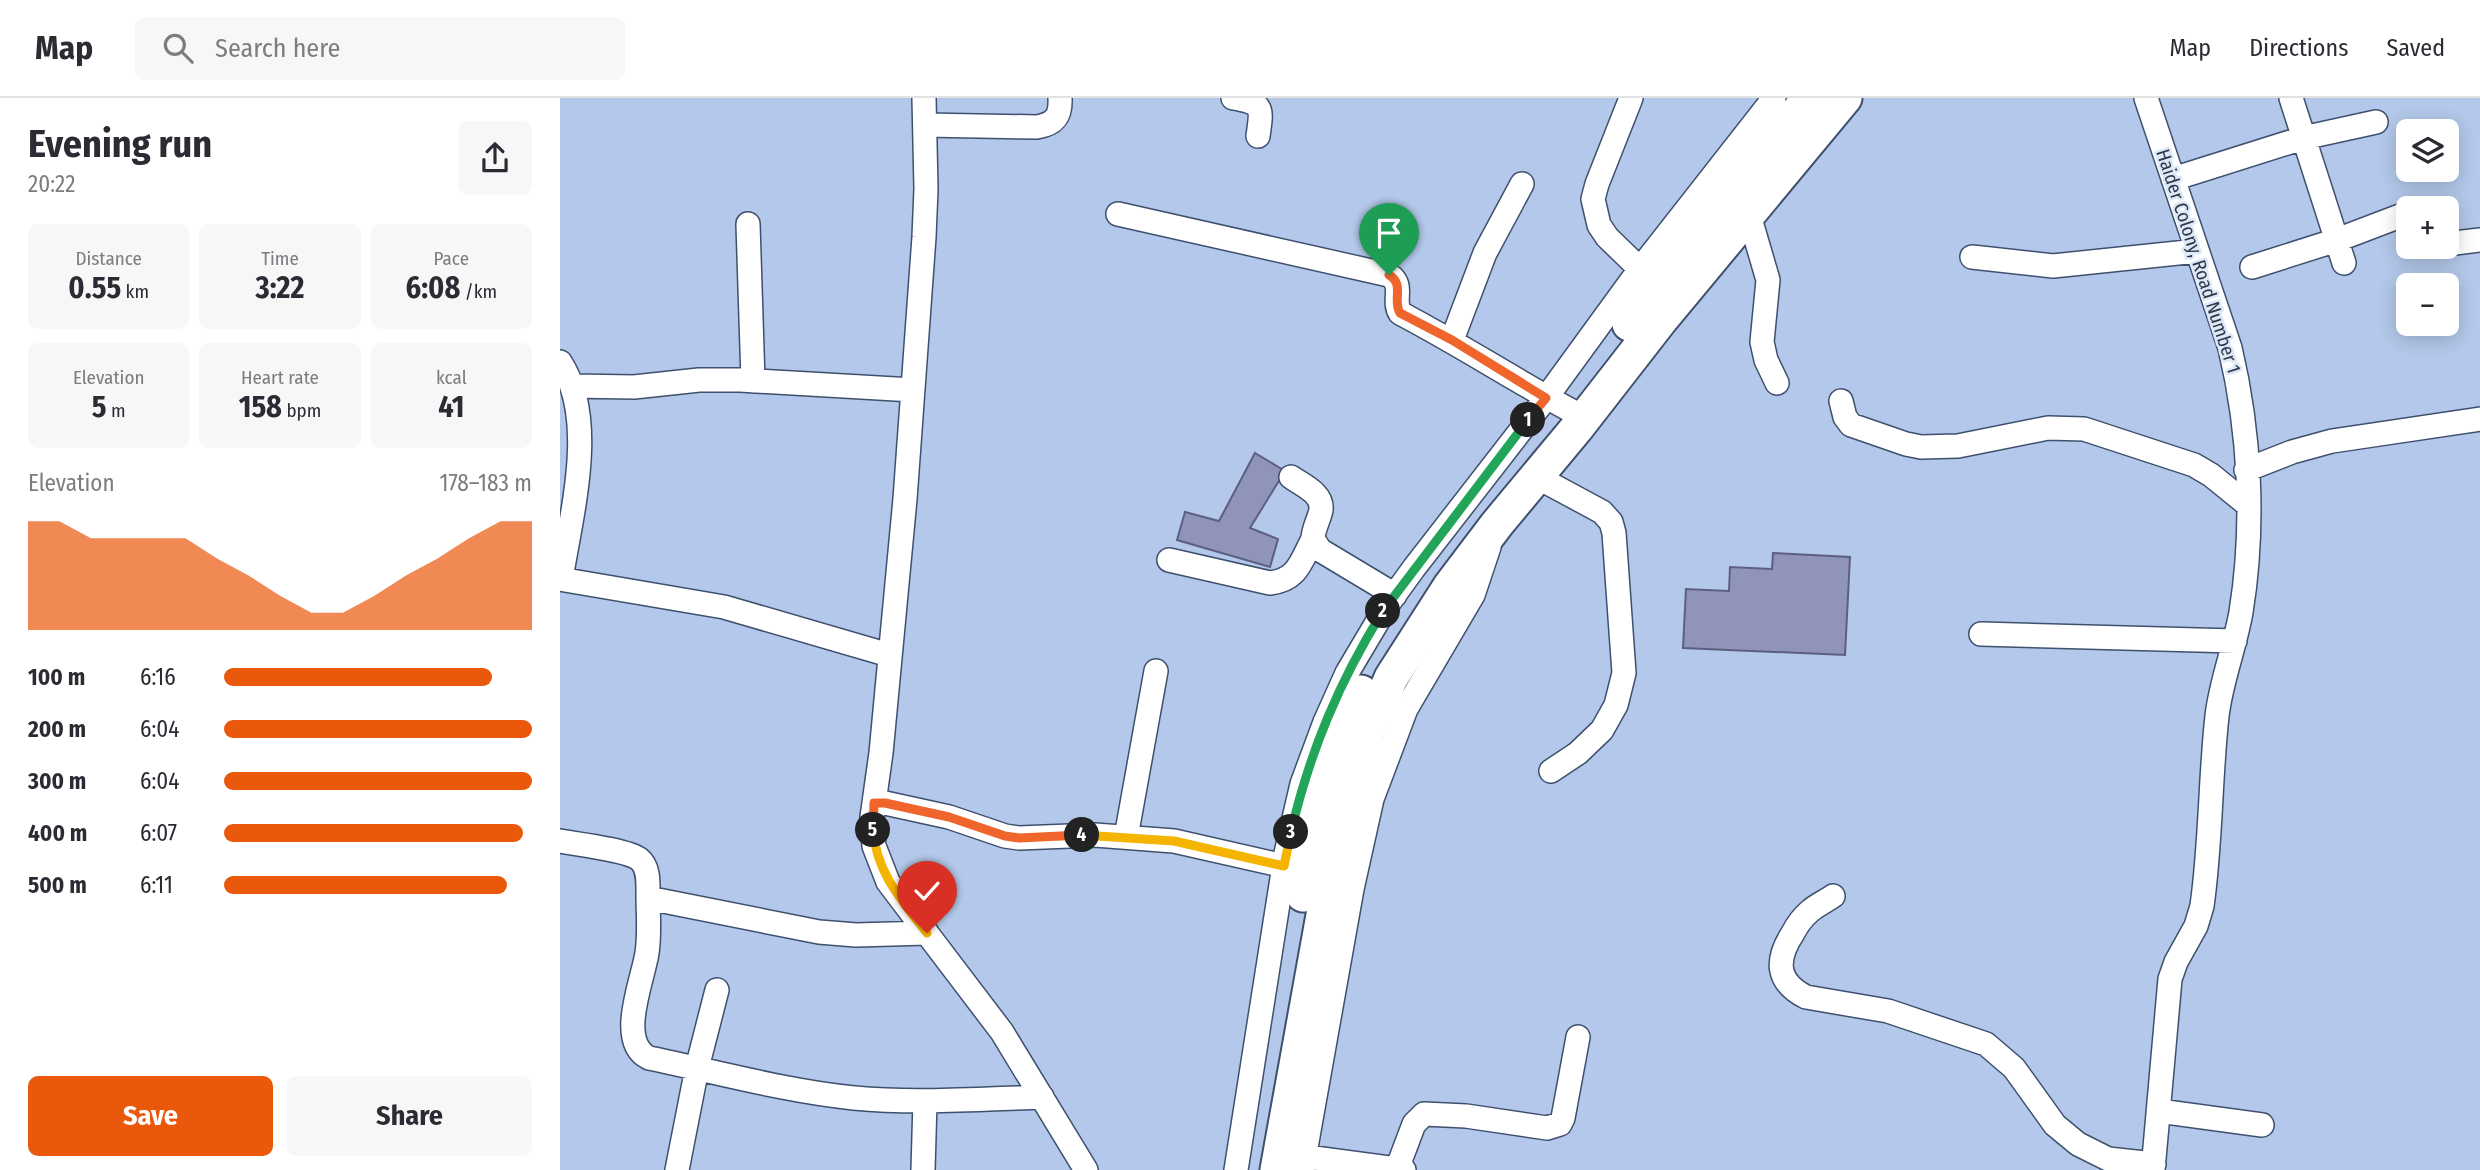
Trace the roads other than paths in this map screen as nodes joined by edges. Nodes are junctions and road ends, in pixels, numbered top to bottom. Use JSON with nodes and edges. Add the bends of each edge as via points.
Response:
{"nodes":[{"id":1,"x":924,"y":98,"type":"edge"},
{"id":2,"x":1060,"y":98,"type":"edge"},
{"id":3,"x":1233,"y":98,"type":"edge"},
{"id":4,"x":1631,"y":98,"type":"edge"},
{"id":5,"x":1773,"y":98,"type":"edge"},
{"id":6,"x":1809,"y":98,"type":"edge"},
{"id":7,"x":1845,"y":98,"type":"edge"},
{"id":8,"x":2146,"y":98,"type":"edge"},
{"id":9,"x":2291,"y":98,"type":"edge"},
{"id":10,"x":2376,"y":122,"type":"dead end"},
{"id":11,"x":925,"y":125,"type":"junction"},
{"id":12,"x":1258,"y":136,"type":"dead end"},
{"id":13,"x":2303,"y":138,"type":"junction"},
{"id":14,"x":2173,"y":179,"type":"junction"},
{"id":15,"x":1522,"y":184,"type":"dead end"},
{"id":16,"x":1118,"y":214,"type":"dead end"},
{"id":17,"x":1749,"y":215,"type":"junction"},
{"id":18,"x":2396,"y":218,"type":"edge"},
{"id":19,"x":748,"y":224,"type":"dead end"},
{"id":20,"x":2337,"y":240,"type":"junction"},
{"id":21,"x":2480,"y":240,"type":"edge"},
{"id":22,"x":2459,"y":241,"type":"edge"},
{"id":23,"x":2197,"y":251,"type":"junction"},
{"id":24,"x":1972,"y":257,"type":"dead end"},
{"id":25,"x":2344,"y":263,"type":"dead end"},
{"id":26,"x":2252,"y":267,"type":"dead end"},
{"id":27,"x":1640,"y":269,"type":"junction"},
{"id":28,"x":1452,"y":340,"type":"junction"},
{"id":29,"x":560,"y":362,"type":"edge"},
{"id":30,"x":753,"y":381,"type":"junction"},
{"id":31,"x":1777,"y":383,"type":"dead end"},
{"id":32,"x":572,"y":386,"type":"junction"},
{"id":33,"x":913,"y":390,"type":"junction"},
{"id":34,"x":1841,"y":401,"type":"dead end"},
{"id":35,"x":1565,"y":408,"type":"junction"},
{"id":36,"x":2480,"y":419,"type":"edge"},
{"id":37,"x":2246,"y":470,"type":"junction"},
{"id":38,"x":1291,"y":477,"type":"dead end"},
{"id":39,"x":1537,"y":477,"type":"junction"},
{"id":40,"x":2248,"y":505,"type":"junction"},
{"id":41,"x":1313,"y":539,"type":"junction"},
{"id":42,"x":1169,"y":560,"type":"dead end"},
{"id":43,"x":561,"y":579,"type":"edge"},
{"id":44,"x":1395,"y":595,"type":"junction"},
{"id":45,"x":1981,"y":634,"type":"dead end"},
{"id":46,"x":2235,"y":641,"type":"junction"},
{"id":47,"x":889,"y":655,"type":"junction"},
{"id":48,"x":1156,"y":671,"type":"dead end"},
{"id":49,"x":1551,"y":771,"type":"dead end"},
{"id":50,"x":874,"y":803,"type":"junction"},
{"id":51,"x":1126,"y":837,"type":"junction"},
{"id":52,"x":560,"y":841,"type":"edge"},
{"id":53,"x":1284,"y":866,"type":"junction"},
{"id":54,"x":1833,"y":896,"type":"dead end"},
{"id":55,"x":648,"y":898,"type":"junction"},
{"id":56,"x":927,"y":933,"type":"junction"},
{"id":57,"x":717,"y":990,"type":"dead end"},
{"id":58,"x":1578,"y":1037,"type":"dead end"},
{"id":59,"x":697,"y":1068,"type":"junction"},
{"id":60,"x":1042,"y":1097,"type":"junction"},
{"id":61,"x":925,"y":1101,"type":"junction"},
{"id":62,"x":2159,"y":1111,"type":"junction"},
{"id":63,"x":2262,"y":1125,"type":"dead end"},
{"id":64,"x":1284,"y":1164,"type":"edge"},
{"id":65,"x":2153,"y":1167,"type":"edge"},
{"id":66,"x":1401,"y":1169,"type":"edge"},
{"id":67,"x":677,"y":1170,"type":"edge"},
{"id":68,"x":923,"y":1170,"type":"edge"},
{"id":69,"x":1086,"y":1170,"type":"edge"},
{"id":70,"x":1236,"y":1170,"type":"edge"}],
"edges":[{"from":1,"to":11,"type":"street"},
{"from":2,"to":11,"type":"street","via":[[1060,113],[1047,125]]},
{"from":3,"to":12,"type":"street","via":[[1258,105]]},
{"from":4,"to":27,"type":"street","via":[[1593,199],[1607,237]]},
{"from":5,"to":27,"type":"street"},
{"from":6,"to":35,"type":"highway"},
{"from":7,"to":17,"type":"highway"},
{"from":8,"to":14,"type":"street","name":"Haider Colony, Road Number 1"},
{"from":9,"to":13,"type":"street"},
{"from":10,"to":13,"type":"street"},
{"from":11,"to":33,"type":"street","via":[[925,214]]},
{"from":13,"to":14,"type":"street"},
{"from":13,"to":20,"type":"street"},
{"from":14,"to":23,"type":"street","name":"Haider Colony, Road Number 1"},
{"from":15,"to":28,"type":"street","via":[[1485,253]]},
{"from":16,"to":28,"type":"street","via":[[1389,275],[1398,285],[1400,313]]},
{"from":17,"to":31,"type":"street","via":[[1769,280],[1762,342]]},
{"from":17,"to":35,"type":"highway","via":[[1660,321]]},
{"from":18,"to":20,"type":"street"},
{"from":19,"to":30,"type":"street"},
{"from":20,"to":25,"type":"street"},
{"from":20,"to":26,"type":"street"},
{"from":21,"to":22,"type":"street"},
{"from":23,"to":24,"type":"street","via":[[2053,266]]},
{"from":23,"to":37,"type":"street","name":"Haider Colony, Road Number 1","via":[[2239,385]]},
{"from":27,"to":35,"type":"street"},
{"from":28,"to":35,"type":"street"},
{"from":29,"to":32,"type":"street"},
{"from":30,"to":32,"type":"street"},
{"from":30,"to":33,"type":"street"},
{"from":32,"to":43,"type":"street","via":[[580,441]]},
{"from":33,"to":47,"type":"street"},
{"from":34,"to":40,"type":"street","via":[[1851,425],[1921,447],[1958,446],[2048,428],[2084,429],[2194,465]]},
{"from":35,"to":39,"type":"highway"},
{"from":35,"to":44,"type":"street"},
{"from":35,"to":64,"type":"highway","via":[[1486,503],[1402,618],[1340,739],[1313,835]]},
{"from":36,"to":37,"type":"street","via":[[2332,441]]},
{"from":37,"to":40,"type":"street","name":"Haider Colony, Road Number 1"},
{"from":38,"to":41,"type":"street","via":[[1319,499],[1321,510]]},
{"from":39,"to":49,"type":"street","via":[[1594,507],[1611,522],[1624,673],[1616,705],[1602,730]]},
{"from":39,"to":64,"type":"highway","via":[[1450,586],[1391,678],[1368,731],[1338,832]]},
{"from":40,"to":46,"type":"street","name":"Haider Colony, Road Number 1","via":[[2246,572]]},
{"from":41,"to":42,"type":"street","via":[[1298,568],[1283,582]]},
{"from":41,"to":44,"type":"street","via":[[1320,550]]},
{"from":43,"to":47,"type":"street","via":[[724,607]]},
{"from":44,"to":53,"type":"street","via":[[1347,673],[1325,722],[1302,784]]},
{"from":45,"to":46,"type":"street"},
{"from":46,"to":62,"type":"street","name":"Haider Colony, Road Number 1","via":[[2218,713],[2202,906],[2176,962],[2167,997]]},
{"from":47,"to":50,"type":"street"},
{"from":48,"to":51,"type":"street"},
{"from":50,"to":51,"type":"street","via":[[932,812],[1019,838]]},
{"from":50,"to":56,"type":"street","via":[[874,846],[881,868]]},
{"from":51,"to":53,"type":"street","via":[[1174,841]]},
{"from":52,"to":55,"type":"street","via":[[641,860]]},
{"from":53,"to":70,"type":"street"},
{"from":54,"to":65,"type":"street","via":[[1809,911],[1783,949],[1782,974],[1796,992],[1888,1011],[1986,1044],[2014,1068],[2055,1125],[2078,1144],[2108,1159]]},
{"from":55,"to":56,"type":"street","via":[[819,932]]},
{"from":55,"to":59,"type":"street","via":[[647,952],[635,1009],[635,1043],[649,1058]]},
{"from":56,"to":60,"type":"street","via":[[1002,1032]]},
{"from":57,"to":59,"type":"street"},
{"from":58,"to":66,"type":"street","via":[[1560,1124],[1547,1128],[1424,1114],[1414,1124]]},
{"from":59,"to":61,"type":"street","via":[[814,1093]]},
{"from":59,"to":67,"type":"street"},
{"from":60,"to":61,"type":"street"},
{"from":60,"to":69,"type":"street"},
{"from":61,"to":68,"type":"street"},
{"from":62,"to":63,"type":"street"},
{"from":62,"to":65,"type":"street","name":"Haider Colony, Road Number 1"},
{"from":64,"to":66,"type":"street"}]}
